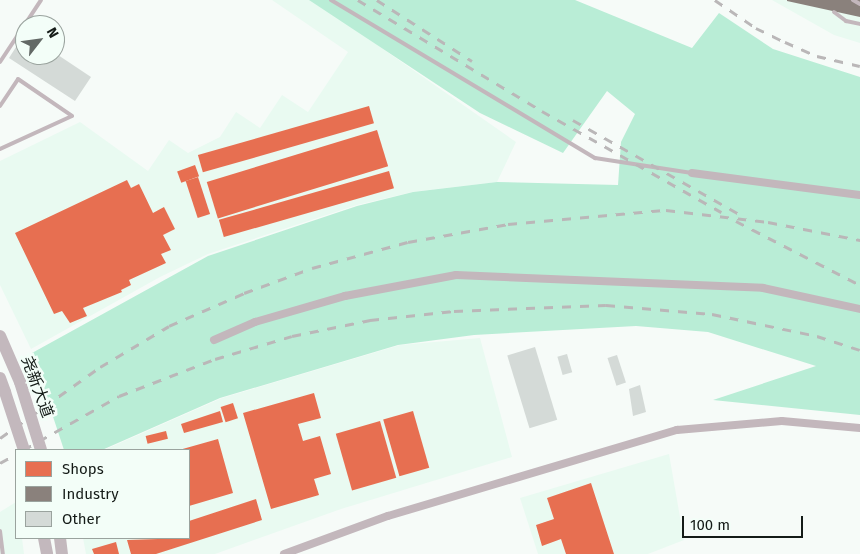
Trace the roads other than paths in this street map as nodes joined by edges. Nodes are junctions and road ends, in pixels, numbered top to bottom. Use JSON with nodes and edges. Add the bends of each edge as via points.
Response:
{"nodes":[{"id":1,"x":41,"y":0,"type":"edge"},
{"id":2,"x":331,"y":0,"type":"edge"},
{"id":3,"x":853,"y":0,"type":"edge"},
{"id":4,"x":860,"y":4,"type":"edge"},
{"id":5,"x":834,"y":12,"type":"dead end"},
{"id":6,"x":860,"y":24,"type":"edge"},
{"id":7,"x":0,"y":62,"type":"edge"},
{"id":8,"x":0,"y":106,"type":"edge"},
{"id":9,"x":0,"y":149,"type":"edge"},
{"id":10,"x":692,"y":173,"type":"joint"},
{"id":11,"x":860,"y":195,"type":"edge"},
{"id":12,"x":860,"y":309,"type":"edge"},
{"id":13,"x":0,"y":336,"type":"edge"},
{"id":14,"x":214,"y":340,"type":"dead end"},
{"id":15,"x":0,"y":378,"type":"edge"},
{"id":16,"x":860,"y":428,"type":"edge"},
{"id":17,"x":24,"y":449,"type":"edge"},
{"id":18,"x":41,"y":449,"type":"edge"},
{"id":19,"x":0,"y":531,"type":"edge"},
{"id":20,"x":44,"y":539,"type":"edge"},
{"id":21,"x":60,"y":539,"type":"edge"},
{"id":22,"x":3,"y":554,"type":"edge"},
{"id":23,"x":47,"y":554,"type":"edge"},
{"id":24,"x":62,"y":554,"type":"edge"},
{"id":25,"x":284,"y":554,"type":"edge"}],
"edges":[{"from":1,"to":7,"type":"lane"},
{"from":2,"to":10,"type":"lane","via":[[595,158]]},
{"from":3,"to":4,"type":"lane"},
{"from":5,"to":6,"type":"lane","via":[[846,21]]},
{"from":8,"to":9,"type":"lane","via":[[18,79],[72,116]]},
{"from":10,"to":11,"type":"street"},
{"from":12,"to":14,"type":"street","via":[[763,288],[456,275],[425,278],[344,296],[255,322]]},
{"from":13,"to":18,"type":"main road","name":"尧新大道","bridge":true,"via":[[20,382]]},
{"from":15,"to":17,"type":"main road","name":"尧新大道","bridge":true},
{"from":16,"to":25,"type":"street","via":[[782,421],[677,430],[388,516]]},
{"from":19,"to":22,"type":"lane"},
{"from":20,"to":23,"type":"main road"},
{"from":21,"to":24,"type":"main road"}]}
